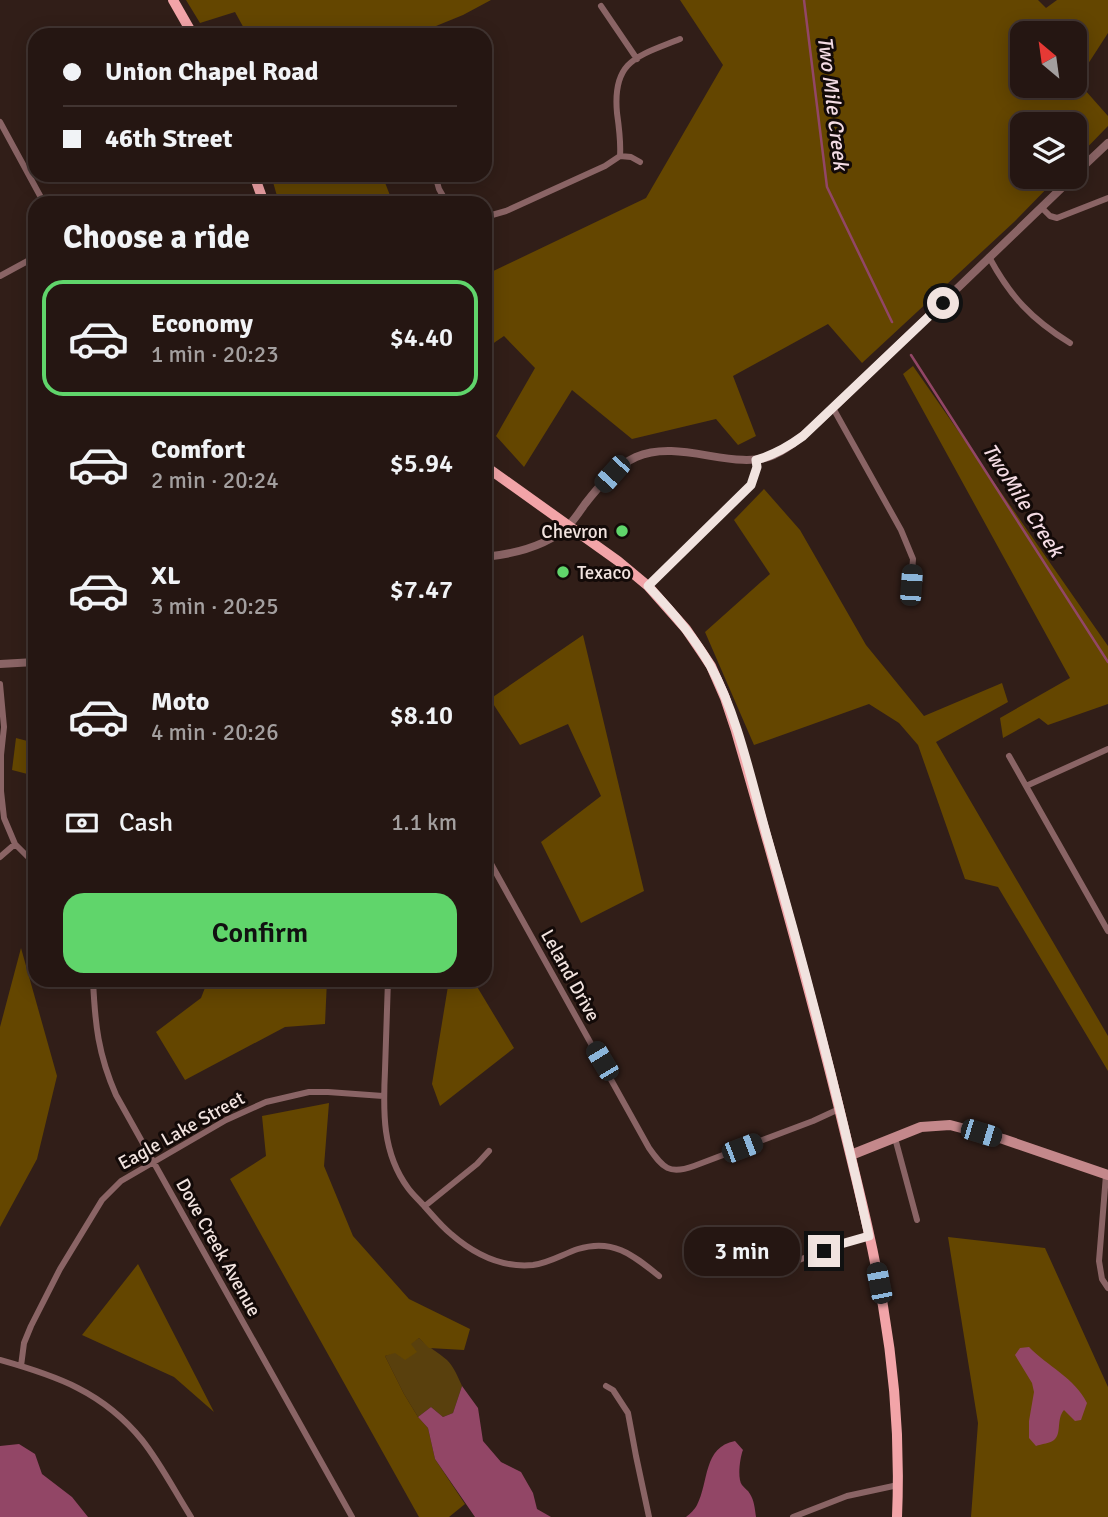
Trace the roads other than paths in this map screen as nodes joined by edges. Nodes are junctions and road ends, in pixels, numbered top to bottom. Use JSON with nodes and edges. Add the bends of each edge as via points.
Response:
{"nodes":[{"id":1,"x":173,"y":0,"type":"edge"},
{"id":2,"x":601,"y":6,"type":"dead end"},
{"id":3,"x":189,"y":28,"type":"edge"},
{"id":4,"x":680,"y":39,"type":"dead end"},
{"id":5,"x":637,"y":59,"type":"junction"},
{"id":6,"x":0,"y":122,"type":"edge"},
{"id":7,"x":1108,"y":143,"type":"edge"},
{"id":8,"x":620,"y":156,"type":"junction"},
{"id":9,"x":640,"y":162,"type":"dead end"},
{"id":10,"x":1087,"y":163,"type":"edge"},
{"id":11,"x":28,"y":174,"type":"edge"},
{"id":12,"x":1060,"y":189,"type":"edge"},
{"id":13,"x":1108,"y":198,"type":"edge"},
{"id":14,"x":1041,"y":207,"type":"junction"},
{"id":15,"x":492,"y":216,"type":"edge"},
{"id":16,"x":989,"y":257,"type":"junction"},
{"id":17,"x":28,"y":261,"type":"edge"},
{"id":18,"x":0,"y":276,"type":"edge"},
{"id":19,"x":1070,"y":343,"type":"dead end"},
{"id":20,"x":833,"y":408,"type":"junction"},
{"id":21,"x":756,"y":460,"type":"junction"},
{"id":22,"x":492,"y":471,"type":"edge"},
{"id":23,"x":568,"y":526,"type":"junction"},
{"id":24,"x":492,"y":556,"type":"edge"},
{"id":25,"x":911,"y":585,"type":"dead end"},
{"id":26,"x":648,"y":586,"type":"junction"},
{"id":27,"x":28,"y":662,"type":"edge"},
{"id":28,"x":0,"y":664,"type":"edge"},
{"id":29,"x":0,"y":684,"type":"edge"},
{"id":30,"x":1108,"y":749,"type":"edge"},
{"id":31,"x":0,"y":755,"type":"edge"},
{"id":32,"x":1009,"y":756,"type":"dead end"},
{"id":33,"x":1026,"y":786,"type":"junction"},
{"id":34,"x":15,"y":844,"type":"junction"},
{"id":35,"x":0,"y":857,"type":"edge"},
{"id":36,"x":28,"y":857,"type":"edge"},
{"id":37,"x":492,"y":866,"type":"edge"},
{"id":38,"x":1108,"y":931,"type":"edge"},
{"id":39,"x":93,"y":987,"type":"edge"},
{"id":40,"x":388,"y":987,"type":"edge"},
{"id":41,"x":383,"y":1096,"type":"junction"},
{"id":42,"x":839,"y":1109,"type":"junction"},
{"id":43,"x":895,"y":1138,"type":"junction"},
{"id":44,"x":489,"y":1151,"type":"dead end"},
{"id":45,"x":851,"y":1155,"type":"junction"},
{"id":46,"x":153,"y":1162,"type":"junction"},
{"id":47,"x":1107,"y":1175,"type":"edge"},
{"id":48,"x":425,"y":1206,"type":"junction"},
{"id":49,"x":916,"y":1220,"type":"dead end"},
{"id":50,"x":869,"y":1236,"type":"junction"},
{"id":51,"x":799,"y":1260,"type":"dead end"},
{"id":52,"x":659,"y":1276,"type":"dead end"},
{"id":53,"x":1108,"y":1288,"type":"edge"},
{"id":54,"x":0,"y":1360,"type":"edge"},
{"id":55,"x":20,"y":1366,"type":"junction"},
{"id":56,"x":606,"y":1386,"type":"dead end"},
{"id":57,"x":898,"y":1485,"type":"junction"},
{"id":58,"x":191,"y":1517,"type":"edge"},
{"id":59,"x":352,"y":1517,"type":"edge"},
{"id":60,"x":649,"y":1517,"type":"edge"},
{"id":61,"x":793,"y":1517,"type":"edge"},
{"id":62,"x":897,"y":1517,"type":"edge"}],
"edges":[{"from":1,"to":3,"type":"main road"},
{"from":2,"to":5,"type":"street"},
{"from":4,"to":5,"type":"street"},
{"from":5,"to":8,"type":"street","via":[[625,67],[618,84]]},
{"from":6,"to":11,"type":"street"},
{"from":7,"to":10,"type":"street"},
{"from":8,"to":9,"type":"street"},
{"from":8,"to":15,"type":"street"},
{"from":12,"to":14,"type":"street"},
{"from":13,"to":14,"type":"street","via":[[1057,218]]},
{"from":14,"to":16,"type":"street"},
{"from":16,"to":19,"type":"street","via":[[1015,298]]},
{"from":16,"to":20,"type":"street"},
{"from":17,"to":18,"type":"street"},
{"from":20,"to":21,"type":"street","via":[[789,446]]},
{"from":20,"to":25,"type":"street","via":[[901,530],[913,559]]},
{"from":21,"to":23,"type":"street","via":[[677,451],[647,453],[612,474]]},
{"from":21,"to":26,"type":"street","via":[[751,485]]},
{"from":22,"to":23,"type":"main road"},
{"from":23,"to":24,"type":"street","via":[[529,548]]},
{"from":23,"to":26,"type":"main road"},
{"from":26,"to":42,"type":"main road","via":[[694,640],[725,698]]},
{"from":27,"to":28,"type":"street"},
{"from":29,"to":31,"type":"street","via":[[4,727]]},
{"from":30,"to":33,"type":"street"},
{"from":31,"to":34,"type":"street","via":[[4,818]]},
{"from":32,"to":33,"type":"street"},
{"from":33,"to":38,"type":"street"},
{"from":34,"to":35,"type":"street"},
{"from":34,"to":36,"type":"street"},
{"from":37,"to":42,"type":"street","name":"Leland Drive","via":[[649,1148],[666,1169],[694,1166]]},
{"from":39,"to":46,"type":"street","name":"Dove Creek Avenue","via":[[96,1034],[103,1060],[116,1095]]},
{"from":40,"to":41,"type":"street"},
{"from":41,"to":46,"type":"street","name":"Eagle Lake Street","via":[[309,1092],[284,1097],[226,1119]]},
{"from":41,"to":48,"type":"street","via":[[389,1149],[403,1181]]},
{"from":42,"to":45,"type":"main road"},
{"from":43,"to":45,"type":"main road"},
{"from":43,"to":47,"type":"main road","via":[[931,1125],[959,1126]]},
{"from":43,"to":49,"type":"street"},
{"from":44,"to":48,"type":"street"},
{"from":45,"to":50,"type":"main road"},
{"from":46,"to":55,"type":"street","name":"Eagle Lake Street","via":[[121,1181],[102,1200],[31,1326]]},
{"from":46,"to":59,"type":"street","name":"Dove Creek Avenue"},
{"from":47,"to":53,"type":"street","via":[[1099,1261]]},
{"from":48,"to":52,"type":"street","via":[[460,1242],[500,1262],[535,1265],[604,1246],[630,1254]]},
{"from":50,"to":51,"type":"street"},
{"from":50,"to":57,"type":"main road","via":[[891,1361]]},
{"from":54,"to":55,"type":"street"},
{"from":55,"to":58,"type":"street","via":[[86,1391],[114,1412],[146,1445]]},
{"from":56,"to":60,"type":"street","via":[[628,1413]]},
{"from":57,"to":61,"type":"street","via":[[847,1496]]},
{"from":57,"to":62,"type":"main road"}]}
